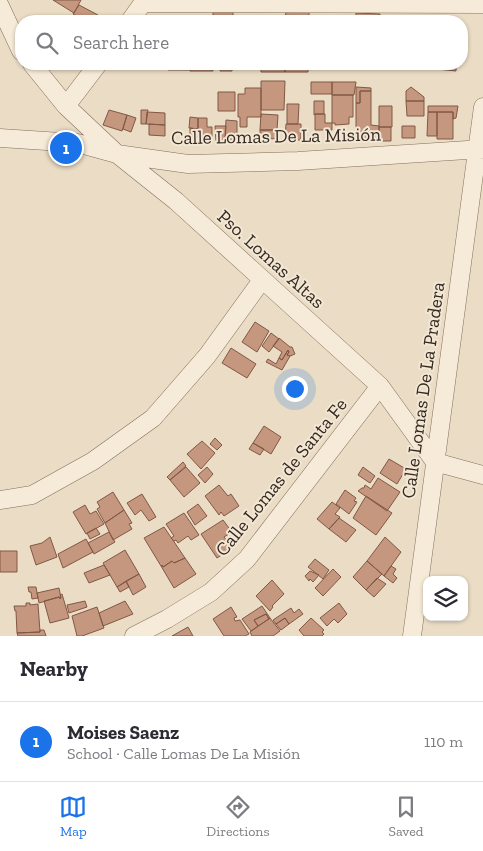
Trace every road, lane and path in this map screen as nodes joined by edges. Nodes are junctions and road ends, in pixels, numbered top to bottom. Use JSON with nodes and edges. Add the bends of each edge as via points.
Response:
{"nodes":[{"id":1,"x":144,"y":2,"type":"edge"},
{"id":2,"x":483,"y":4,"type":"edge"},
{"id":3,"x":0,"y":6,"type":"edge"},
{"id":4,"x":134,"y":15,"type":"edge"},
{"id":5,"x":15,"y":38,"type":"edge"},
{"id":6,"x":37,"y":70,"type":"edge"},
{"id":7,"x":93,"y":70,"type":"edge"},
{"id":8,"x":66,"y":106,"type":"junction"},
{"id":9,"x":483,"y":107,"type":"edge"},
{"id":10,"x":6,"y":139,"type":"edge"},
{"id":11,"x":480,"y":150,"type":"edge"},
{"id":12,"x":117,"y":154,"type":"junction"},
{"id":13,"x":262,"y":280,"type":"junction"},
{"id":14,"x":380,"y":386,"type":"junction"},
{"id":15,"x":436,"y":462,"type":"junction"},
{"id":16,"x":483,"y":475,"type":"edge"},
{"id":17,"x":0,"y":500,"type":"edge"},
{"id":18,"x":134,"y":636,"type":"edge"},
{"id":19,"x":412,"y":636,"type":"edge"}],
"edges":[{"from":1,"to":2,"type":"street"},
{"from":1,"to":4,"type":"street"},
{"from":3,"to":5,"type":"street"},
{"from":6,"to":8,"type":"street","name":"Pso. Lomas Altas"},
{"from":7,"to":8,"type":"street"},
{"from":8,"to":12,"type":"street","name":"Pso. Lomas Altas"},
{"from":9,"to":11,"type":"street","name":"Calle Lomas De La Pradera"},
{"from":10,"to":12,"type":"street","name":"Calle Lomas De La Misión","via":[[77,143]]},
{"from":11,"to":12,"type":"street","name":"Calle Lomas De La Misión","via":[[188,164]]},
{"from":11,"to":15,"type":"street","name":"Calle Lomas De La Pradera"},
{"from":12,"to":13,"type":"street","name":"Pso. Lomas Altas","via":[[176,201]]},
{"from":13,"to":14,"type":"street","name":"Pso. Lomas Altas"},
{"from":13,"to":17,"type":"street","via":[[207,356],[153,418],[93,461],[32,495]]},
{"from":14,"to":15,"type":"street","name":"Pso. Lomas Altas"},
{"from":14,"to":18,"type":"street","name":"Calle Lomas de Santa Fe","via":[[247,559],[211,592]]},
{"from":15,"to":16,"type":"street"},
{"from":15,"to":19,"type":"street","name":"Calle Lomas De La Pradera"}]}
